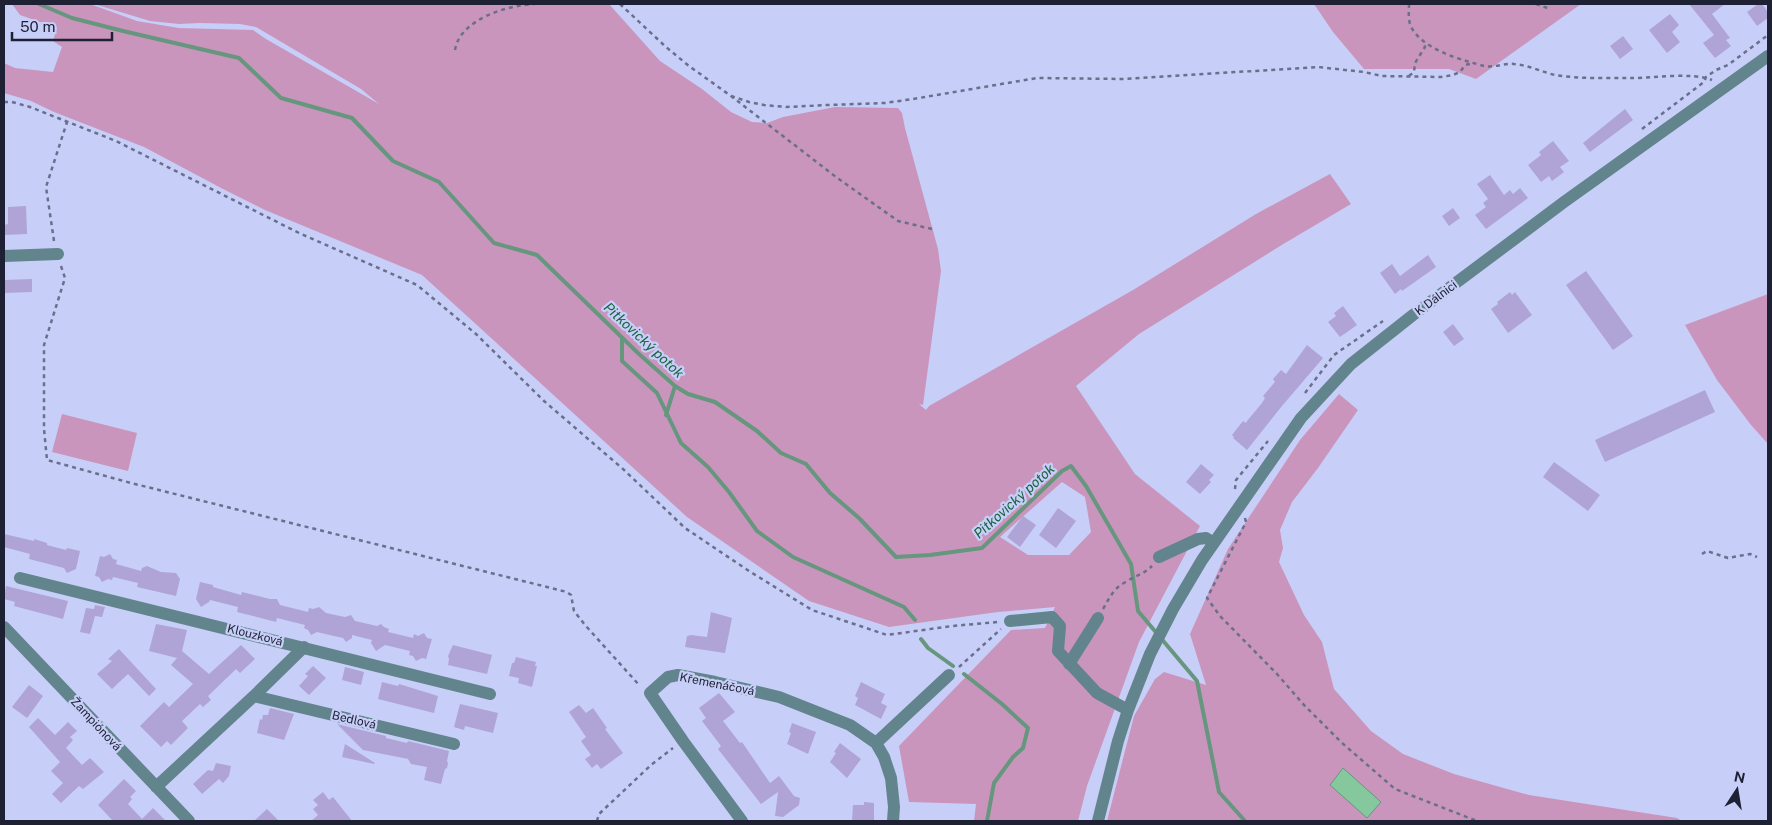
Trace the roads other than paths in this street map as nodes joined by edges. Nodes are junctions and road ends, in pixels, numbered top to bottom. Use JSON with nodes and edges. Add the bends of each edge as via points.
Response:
{"nodes":[{"id":1,"x":1768,"y":56,"type":"edge"},
{"id":2,"x":58,"y":254,"type":"road end"},
{"id":3,"x":4,"y":256,"type":"edge"},
{"id":4,"x":1214,"y":543,"type":"junction"},
{"id":5,"x":1159,"y":557,"type":"dead end"},
{"id":6,"x":20,"y":578,"type":"dead end"},
{"id":7,"x":1098,"y":618,"type":"dead end"},
{"id":8,"x":1010,"y":621,"type":"road end"},
{"id":9,"x":4,"y":627,"type":"edge"},
{"id":10,"x":304,"y":647,"type":"junction"},
{"id":11,"x":1069,"y":664,"type":"junction"},
{"id":12,"x":949,"y":676,"type":"road end"},
{"id":13,"x":490,"y":694,"type":"dead end"},
{"id":14,"x":254,"y":696,"type":"junction"},
{"id":15,"x":1128,"y":710,"type":"junction"},
{"id":16,"x":876,"y":743,"type":"junction"},
{"id":17,"x":454,"y":744,"type":"dead end"},
{"id":18,"x":156,"y":787,"type":"junction"},
{"id":19,"x":189,"y":821,"type":"edge"},
{"id":20,"x":742,"y":821,"type":"edge"},
{"id":21,"x":893,"y":821,"type":"edge"},
{"id":22,"x":1098,"y":821,"type":"edge"}],
"edges":[{"from":1,"to":4,"type":"street","name":"K Dálnici","via":[[1556,208],[1351,364],[1301,418]]},
{"from":2,"to":3,"type":"street"},
{"from":4,"to":5,"type":"street","via":[[1206,538],[1198,539]]},
{"from":4,"to":15,"type":"street","name":"K Dálnici","via":[[1173,609],[1150,654]]},
{"from":6,"to":10,"type":"street","name":"Klouzková"},
{"from":7,"to":11,"type":"street"},
{"from":8,"to":11,"type":"street","via":[[1052,617],[1060,626],[1058,651]]},
{"from":9,"to":18,"type":"street","name":"Žampiónová"},
{"from":10,"to":13,"type":"street","name":"Klouzková"},
{"from":10,"to":14,"type":"street"},
{"from":11,"to":15,"type":"street","via":[[1097,693]]},
{"from":12,"to":16,"type":"street"},
{"from":14,"to":17,"type":"street","name":"Bedlová"},
{"from":14,"to":18,"type":"street"},
{"from":15,"to":22,"type":"street","name":"K Dálnici"},
{"from":16,"to":20,"type":"street","name":"Křemenáčová","via":[[850,726],[779,697],[678,675],[668,677],[650,693]]},
{"from":16,"to":21,"type":"street","via":[[891,778]]},
{"from":18,"to":19,"type":"street","name":"Žampiónová"}]}
